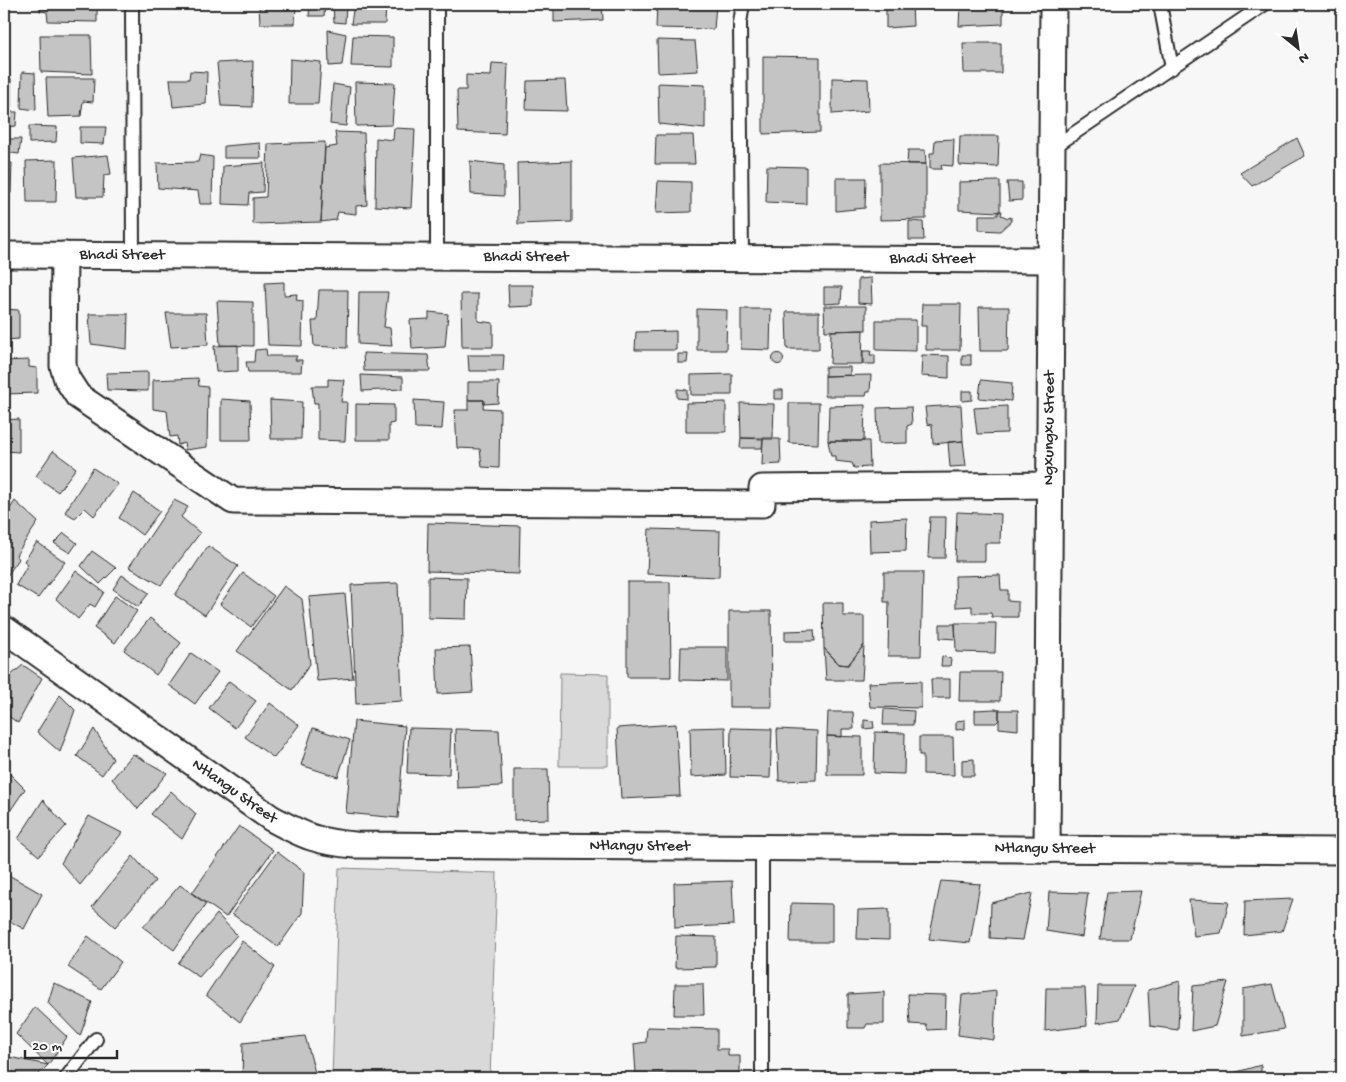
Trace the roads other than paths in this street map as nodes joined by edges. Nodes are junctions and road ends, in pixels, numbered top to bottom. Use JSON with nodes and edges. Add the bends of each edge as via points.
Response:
{"nodes":[{"id":1,"x":132,"y":4,"type":"edge"},
{"id":2,"x":437,"y":4,"type":"edge"},
{"id":3,"x":743,"y":4,"type":"edge"},
{"id":4,"x":1053,"y":4,"type":"edge"},
{"id":5,"x":1160,"y":4,"type":"edge"},
{"id":6,"x":1265,"y":4,"type":"edge"},
{"id":7,"x":1172,"y":68,"type":"junction"},
{"id":8,"x":1051,"y":150,"type":"junction"},
{"id":9,"x":4,"y":254,"type":"edge"},
{"id":10,"x":64,"y":255,"type":"junction"},
{"id":11,"x":133,"y":255,"type":"junction"},
{"id":12,"x":437,"y":257,"type":"junction"},
{"id":13,"x":742,"y":259,"type":"junction"},
{"id":14,"x":1050,"y":260,"type":"junction"},
{"id":15,"x":1049,"y":485,"type":"junction"},
{"id":16,"x":4,"y":629,"type":"edge"},
{"id":17,"x":762,"y":848,"type":"junction"},
{"id":18,"x":1047,"y":850,"type":"junction"},
{"id":19,"x":1342,"y":851,"type":"edge"},
{"id":20,"x":96,"y":1039,"type":"dead end"},
{"id":21,"x":66,"y":1078,"type":"edge"},
{"id":22,"x":762,"y":1078,"type":"edge"}],
"edges":[{"from":1,"to":11,"type":"lane"},
{"from":2,"to":12,"type":"lane"},
{"from":3,"to":13,"type":"lane","via":[[740,23]]},
{"from":4,"to":8,"type":"street","name":"Ngxungxu Street"},
{"from":5,"to":7,"type":"lane"},
{"from":6,"to":7,"type":"lane"},
{"from":7,"to":8,"type":"lane"},
{"from":8,"to":14,"type":"street","name":"Ngxungxu Street"},
{"from":9,"to":10,"type":"street","name":"Bhadi Street"},
{"from":10,"to":11,"type":"street","name":"Bhadi Street"},
{"from":10,"to":15,"type":"street","via":[[63,366],[78,396],[233,501],[762,504],[762,488]]},
{"from":11,"to":12,"type":"street","name":"Bhadi Street"},
{"from":12,"to":13,"type":"street","name":"Bhadi Street"},
{"from":13,"to":14,"type":"street","name":"Bhadi Street"},
{"from":14,"to":15,"type":"street","name":"Ngxungxu Street"},
{"from":15,"to":18,"type":"street","name":"Ngxungxu Street"},
{"from":16,"to":17,"type":"street","name":"Ntlangu Street","via":[[271,818],[323,842]]},
{"from":17,"to":18,"type":"street","name":"Ntlangu Street"},
{"from":17,"to":22,"type":"lane"},
{"from":18,"to":19,"type":"street","name":"Ntlangu Street"},
{"from":20,"to":21,"type":"lane"}]}
